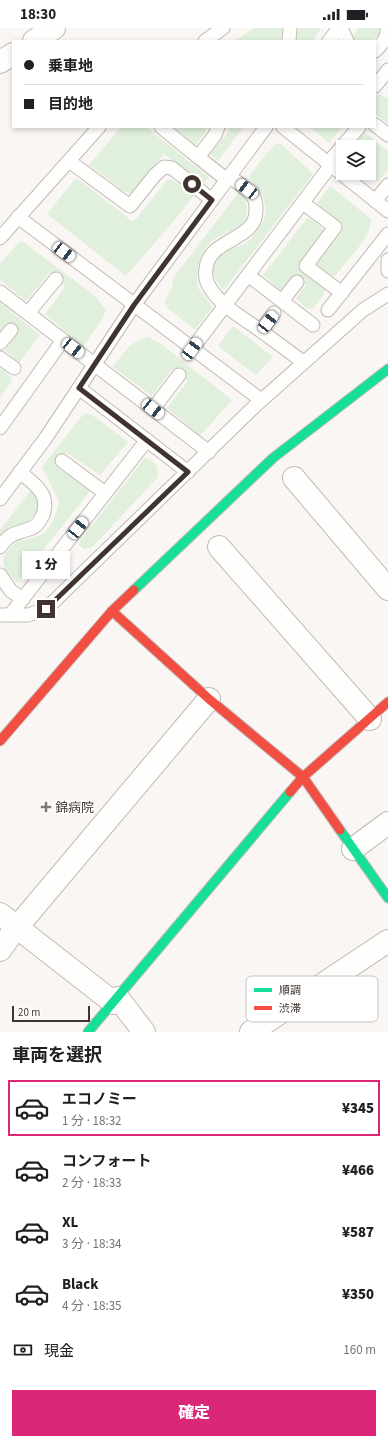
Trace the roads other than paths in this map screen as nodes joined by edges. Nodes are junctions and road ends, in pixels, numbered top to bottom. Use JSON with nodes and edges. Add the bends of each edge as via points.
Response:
{"nodes":[{"id":1,"x":54,"y":28,"type":"edge"},
{"id":2,"x":223,"y":28,"type":"edge"},
{"id":3,"x":290,"y":28,"type":"edge"},
{"id":4,"x":340,"y":28,"type":"edge"},
{"id":5,"x":386,"y":28,"type":"edge"},
{"id":6,"x":36,"y":40,"type":"edge"},
{"id":7,"x":206,"y":40,"type":"edge"},
{"id":8,"x":290,"y":40,"type":"edge"},
{"id":9,"x":330,"y":40,"type":"edge"},
{"id":10,"x":346,"y":40,"type":"edge"},
{"id":11,"x":376,"y":50,"type":"edge"},
{"id":12,"x":12,"y":55,"type":"edge"},
{"id":13,"x":0,"y":62,"type":"edge"},
{"id":14,"x":388,"y":70,"type":"edge"},
{"id":15,"x":380,"y":87,"type":"edge"},
{"id":16,"x":376,"y":126,"type":"edge"},
{"id":17,"x":98,"y":128,"type":"edge"},
{"id":18,"x":162,"y":128,"type":"edge"},
{"id":19,"x":218,"y":128,"type":"edge"},
{"id":20,"x":265,"y":128,"type":"edge"},
{"id":21,"x":284,"y":128,"type":"edge"},
{"id":22,"x":358,"y":128,"type":"edge"},
{"id":23,"x":388,"y":135,"type":"edge"},
{"id":24,"x":198,"y":157,"type":"junction"},
{"id":25,"x":69,"y":161,"type":"junction"},
{"id":26,"x":330,"y":164,"type":"junction"},
{"id":27,"x":228,"y":178,"type":"junction"},
{"id":28,"x":388,"y":185,"type":"edge"},
{"id":29,"x":212,"y":200,"type":"junction"},
{"id":30,"x":375,"y":201,"type":"junction"},
{"id":31,"x":302,"y":203,"type":"junction"},
{"id":32,"x":388,"y":211,"type":"edge"},
{"id":33,"x":18,"y":217,"type":"junction"},
{"id":34,"x":388,"y":234,"type":"edge"},
{"id":35,"x":0,"y":238,"type":"edge"},
{"id":36,"x":388,"y":260,"type":"edge"},
{"id":37,"x":388,"y":271,"type":"edge"},
{"id":38,"x":248,"y":275,"type":"junction"},
{"id":39,"x":56,"y":279,"type":"dead end"},
{"id":40,"x":297,"y":282,"type":"dead end"},
{"id":41,"x":0,"y":292,"type":"edge"},
{"id":42,"x":342,"y":293,"type":"junction"},
{"id":43,"x":388,"y":294,"type":"edge"},
{"id":44,"x":282,"y":301,"type":"junction"},
{"id":45,"x":134,"y":305,"type":"junction"},
{"id":46,"x":225,"y":305,"type":"junction"},
{"id":47,"x":328,"y":310,"type":"dead end"},
{"id":48,"x":28,"y":313,"type":"junction"},
{"id":49,"x":274,"y":313,"type":"dead end"},
{"id":50,"x":313,"y":325,"type":"dead end"},
{"id":51,"x":11,"y":330,"type":"dead end"},
{"id":52,"x":261,"y":331,"type":"junction"},
{"id":53,"x":63,"y":340,"type":"junction"},
{"id":54,"x":0,"y":343,"type":"edge"},
{"id":55,"x":192,"y":349,"type":"junction"},
{"id":56,"x":0,"y":358,"type":"edge"},
{"id":57,"x":303,"y":362,"type":"junction"},
{"id":58,"x":94,"y":365,"type":"junction"},
{"id":59,"x":14,"y":368,"type":"dead end"},
{"id":60,"x":388,"y":369,"type":"edge"},
{"id":61,"x":179,"y":375,"type":"dead end"},
{"id":62,"x":79,"y":388,"type":"junction"},
{"id":63,"x":261,"y":400,"type":"junction"},
{"id":64,"x":153,"y":409,"type":"junction"},
{"id":65,"x":0,"y":428,"type":"edge"},
{"id":66,"x":147,"y":440,"type":"junction"},
{"id":67,"x":209,"y":452,"type":"junction"},
{"id":68,"x":62,"y":460,"type":"dead end"},
{"id":69,"x":20,"y":472,"type":"junction"},
{"id":70,"x":188,"y":472,"type":"junction"},
{"id":71,"x":294,"y":478,"type":"dead end"},
{"id":72,"x":105,"y":493,"type":"junction"},
{"id":73,"x":0,"y":499,"type":"edge"},
{"id":74,"x":0,"y":547,"type":"edge"},
{"id":75,"x":219,"y":547,"type":"dead end"},
{"id":76,"x":0,"y":575,"type":"edge"},
{"id":77,"x":388,"y":589,"type":"edge"},
{"id":78,"x":23,"y":599,"type":"junction"},
{"id":79,"x":112,"y":610,"type":"junction"},
{"id":80,"x":5,"y":615,"type":"edge"},
{"id":81,"x":210,"y":699,"type":"junction"},
{"id":82,"x":388,"y":702,"type":"edge"},
{"id":83,"x":370,"y":719,"type":"junction"},
{"id":84,"x":0,"y":741,"type":"edge"},
{"id":85,"x":303,"y":778,"type":"junction"},
{"id":86,"x":388,"y":823,"type":"edge"},
{"id":87,"x":353,"y":849,"type":"junction"},
{"id":88,"x":388,"y":898,"type":"edge"},
{"id":89,"x":0,"y":914,"type":"edge"},
{"id":90,"x":17,"y":928,"type":"junction"},
{"id":91,"x":388,"y":941,"type":"edge"},
{"id":92,"x":0,"y":950,"type":"edge"},
{"id":93,"x":335,"y":976,"type":"edge"},
{"id":94,"x":116,"y":1000,"type":"junction"},
{"id":95,"x":266,"y":1022,"type":"edge"},
{"id":96,"x":88,"y":1032,"type":"edge"},
{"id":97,"x":144,"y":1032,"type":"edge"},
{"id":98,"x":251,"y":1032,"type":"edge"}],
"edges":[{"from":1,"to":6,"type":"street"},
{"from":2,"to":7,"type":"lane"},
{"from":3,"to":8,"type":"lane"},
{"from":4,"to":9,"type":"lane"},
{"from":4,"to":10,"type":"lane"},
{"from":5,"to":11,"type":"lane","via":[[388,34]]},
{"from":12,"to":13,"type":"street"},
{"from":14,"to":15,"type":"lane"},
{"from":16,"to":23,"type":"lane"},
{"from":17,"to":25,"type":"lane"},
{"from":18,"to":24,"type":"lane"},
{"from":19,"to":24,"type":"lane"},
{"from":20,"to":27,"type":"lane"},
{"from":21,"to":26,"type":"lane"},
{"from":22,"to":26,"type":"lane"},
{"from":24,"to":27,"type":"lane"},
{"from":25,"to":29,"type":"lane","via":[[130,206],[164,167],[172,168]]},
{"from":25,"to":33,"type":"lane"},
{"from":26,"to":30,"type":"lane"},
{"from":26,"to":31,"type":"lane"},
{"from":27,"to":29,"type":"lane"},
{"from":27,"to":46,"type":"lane","via":[[247,189],[256,200],[256,215],[249,227],[236,238],[222,244],[212,253],[206,264],[208,285]]},
{"from":28,"to":30,"type":"lane"},
{"from":29,"to":45,"type":"lane"},
{"from":30,"to":32,"type":"lane"},
{"from":31,"to":38,"type":"lane"},
{"from":31,"to":42,"type":"lane","via":[[335,227],[306,266]]},
{"from":33,"to":35,"type":"lane"},
{"from":33,"to":45,"type":"lane"},
{"from":34,"to":42,"type":"lane"},
{"from":36,"to":37,"type":"lane"},
{"from":38,"to":44,"type":"lane"},
{"from":38,"to":46,"type":"lane"},
{"from":39,"to":48,"type":"lane"},
{"from":40,"to":44,"type":"lane"},
{"from":41,"to":48,"type":"lane"},
{"from":42,"to":47,"type":"lane"},
{"from":43,"to":57,"type":"lane","via":[[363,310]]},
{"from":44,"to":50,"type":"lane"},
{"from":45,"to":55,"type":"lane"},
{"from":45,"to":58,"type":"lane"},
{"from":46,"to":52,"type":"lane"},
{"from":46,"to":55,"type":"lane"},
{"from":48,"to":53,"type":"lane"},
{"from":49,"to":52,"type":"lane"},
{"from":51,"to":54,"type":"lane"},
{"from":52,"to":57,"type":"lane"},
{"from":53,"to":58,"type":"lane"},
{"from":53,"to":65,"type":"lane"},
{"from":55,"to":63,"type":"lane"},
{"from":56,"to":59,"type":"lane"},
{"from":57,"to":63,"type":"lane"},
{"from":58,"to":62,"type":"lane"},
{"from":58,"to":64,"type":"lane"},
{"from":60,"to":79,"type":"street","via":[[273,458]]},
{"from":61,"to":64,"type":"lane"},
{"from":62,"to":66,"type":"lane"},
{"from":62,"to":69,"type":"lane"},
{"from":63,"to":67,"type":"lane"},
{"from":64,"to":67,"type":"lane"},
{"from":66,"to":70,"type":"lane"},
{"from":66,"to":72,"type":"lane"},
{"from":67,"to":70,"type":"lane"},
{"from":68,"to":72,"type":"lane"},
{"from":69,"to":73,"type":"lane"},
{"from":69,"to":74,"type":"lane","via":[[45,496],[46,506],[36,526],[9,535]]},
{"from":70,"to":80,"type":"lane","via":[[46,609],[28,615]]},
{"from":71,"to":77,"type":"street"},
{"from":72,"to":78,"type":"lane"},
{"from":75,"to":83,"type":"street"},
{"from":76,"to":78,"type":"lane","via":[[12,591]]},
{"from":78,"to":80,"type":"lane"},
{"from":79,"to":81,"type":"street"},
{"from":79,"to":84,"type":"street"},
{"from":81,"to":85,"type":"street"},
{"from":81,"to":90,"type":"street"},
{"from":82,"to":83,"type":"street"},
{"from":83,"to":85,"type":"street"},
{"from":85,"to":87,"type":"street"},
{"from":85,"to":94,"type":"street"},
{"from":86,"to":87,"type":"street"},
{"from":87,"to":88,"type":"street"},
{"from":89,"to":90,"type":"street"},
{"from":90,"to":92,"type":"street"},
{"from":90,"to":94,"type":"street"},
{"from":91,"to":93,"type":"street"},
{"from":94,"to":96,"type":"street"},
{"from":94,"to":97,"type":"street"},
{"from":95,"to":98,"type":"street"}]}
